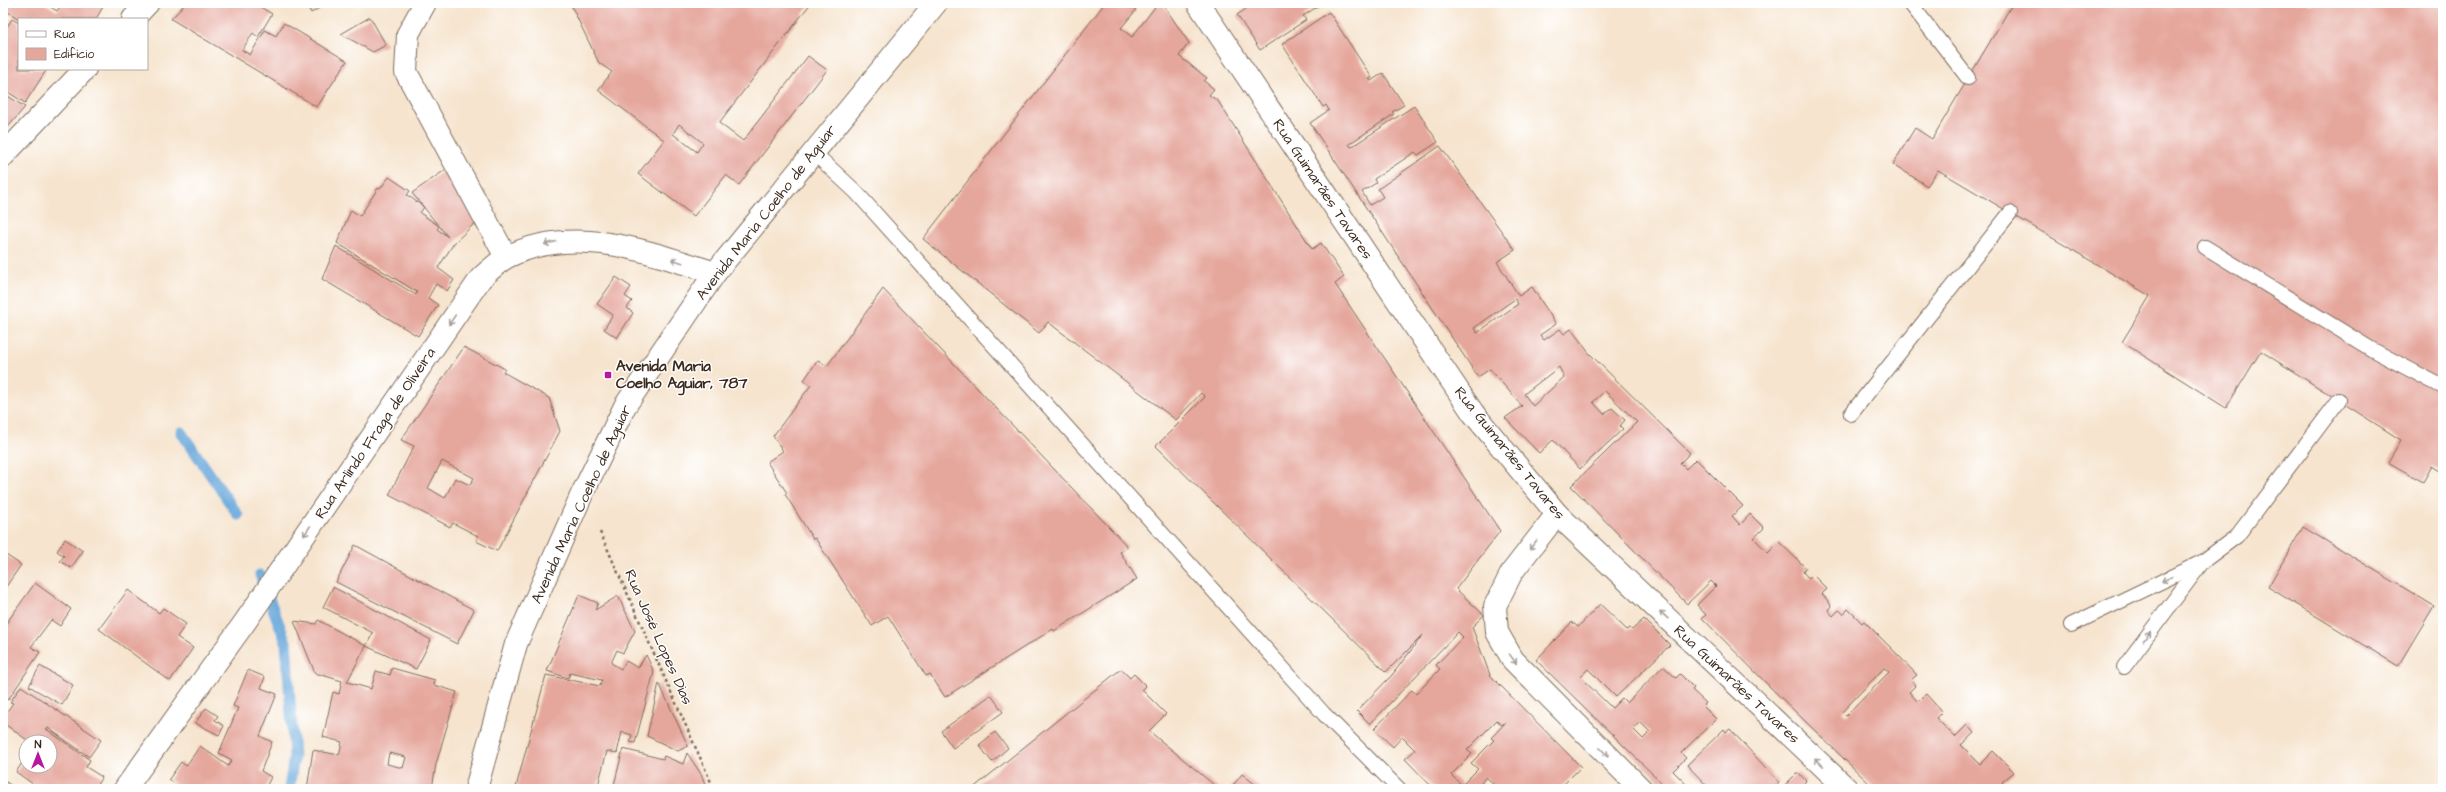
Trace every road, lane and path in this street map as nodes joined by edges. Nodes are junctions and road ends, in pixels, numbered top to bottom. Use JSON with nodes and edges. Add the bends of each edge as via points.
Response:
{"nodes":[{"id":1,"x":148,"y":3,"type":"edge"},
{"id":2,"x":425,"y":3,"type":"edge"},
{"id":3,"x":936,"y":3,"type":"edge"},
{"id":4,"x":1198,"y":3,"type":"edge"},
{"id":5,"x":1910,"y":3,"type":"edge"},
{"id":6,"x":134,"y":18,"type":"edge"},
{"id":7,"x":85,"y":70,"type":"edge"},
{"id":8,"x":1968,"y":78,"type":"dead end"},
{"id":9,"x":812,"y":152,"type":"junction"},
{"id":10,"x":3,"y":156,"type":"edge"},
{"id":11,"x":2010,"y":213,"type":"dead end"},
{"id":12,"x":2206,"y":247,"type":"dead end"},
{"id":13,"x":506,"y":257,"type":"junction"},
{"id":14,"x":715,"y":273,"type":"junction"},
{"id":15,"x":2443,"y":387,"type":"edge"},
{"id":16,"x":2339,"y":400,"type":"dead end"},
{"id":17,"x":1851,"y":414,"type":"dead end"},
{"id":18,"x":582,"y":494,"type":"junction"},
{"id":19,"x":1557,"y":514,"type":"junction"},
{"id":20,"x":2202,"y":562,"type":"junction"},
{"id":21,"x":2071,"y":625,"type":"dead end"},
{"id":22,"x":2124,"y":667,"type":"dead end"},
{"id":23,"x":125,"y":789,"type":"edge"},
{"id":24,"x":476,"y":789,"type":"edge"},
{"id":25,"x":714,"y":789,"type":"edge"},
{"id":26,"x":1399,"y":789,"type":"edge"},
{"id":27,"x":1641,"y":789,"type":"edge"},
{"id":28,"x":1847,"y":789,"type":"edge"}],
"edges":[{"from":1,"to":6,"type":"street"},
{"from":2,"to":13,"type":"street","via":[[408,34],[406,72]]},
{"from":3,"to":9,"type":"street","name":"Avenida Maria Coelho de Aguiar"},
{"from":4,"to":19,"type":"street","name":"Rua Guimarães Tavares","via":[[1474,413]]},
{"from":5,"to":8,"type":"lane"},
{"from":7,"to":10,"type":"street"},
{"from":9,"to":14,"type":"street","name":"Avenida Maria Coelho de Aguiar"},
{"from":9,"to":26,"type":"lane","via":[[856,192],[1319,708]]},
{"from":11,"to":17,"type":"lane"},
{"from":12,"to":15,"type":"lane","via":[[2371,349]]},
{"from":14,"to":13,"type":"street","name":"Rua Arlindo Fraga de Oliveira","one_way":true,"via":[[645,251],[601,243],[561,240]]},
{"from":13,"to":23,"type":"street","name":"Rua Arlindo Fraga de Oliveira","one_way":true,"via":[[481,278],[245,622]]},
{"from":14,"to":18,"type":"street","name":"Avenida Maria Coelho de Aguiar","via":[[625,406]]},
{"from":16,"to":20,"type":"lane","via":[[2237,536]]},
{"from":18,"to":24,"type":"street","name":"Avenida Maria Coelho de Aguiar","via":[[516,644]]},
{"from":18,"to":25,"type":"path","name":"Rua José Lopes Dias"},
{"from":19,"to":27,"type":"street","one_way":true,"via":[[1512,572],[1495,606],[1497,632],[1513,660]]},
{"from":28,"to":19,"type":"street","name":"Rua Guimarães Tavares","one_way":true},
{"from":20,"to":21,"type":"lane","one_way":true},
{"from":22,"to":20,"type":"lane","one_way":true}]}
